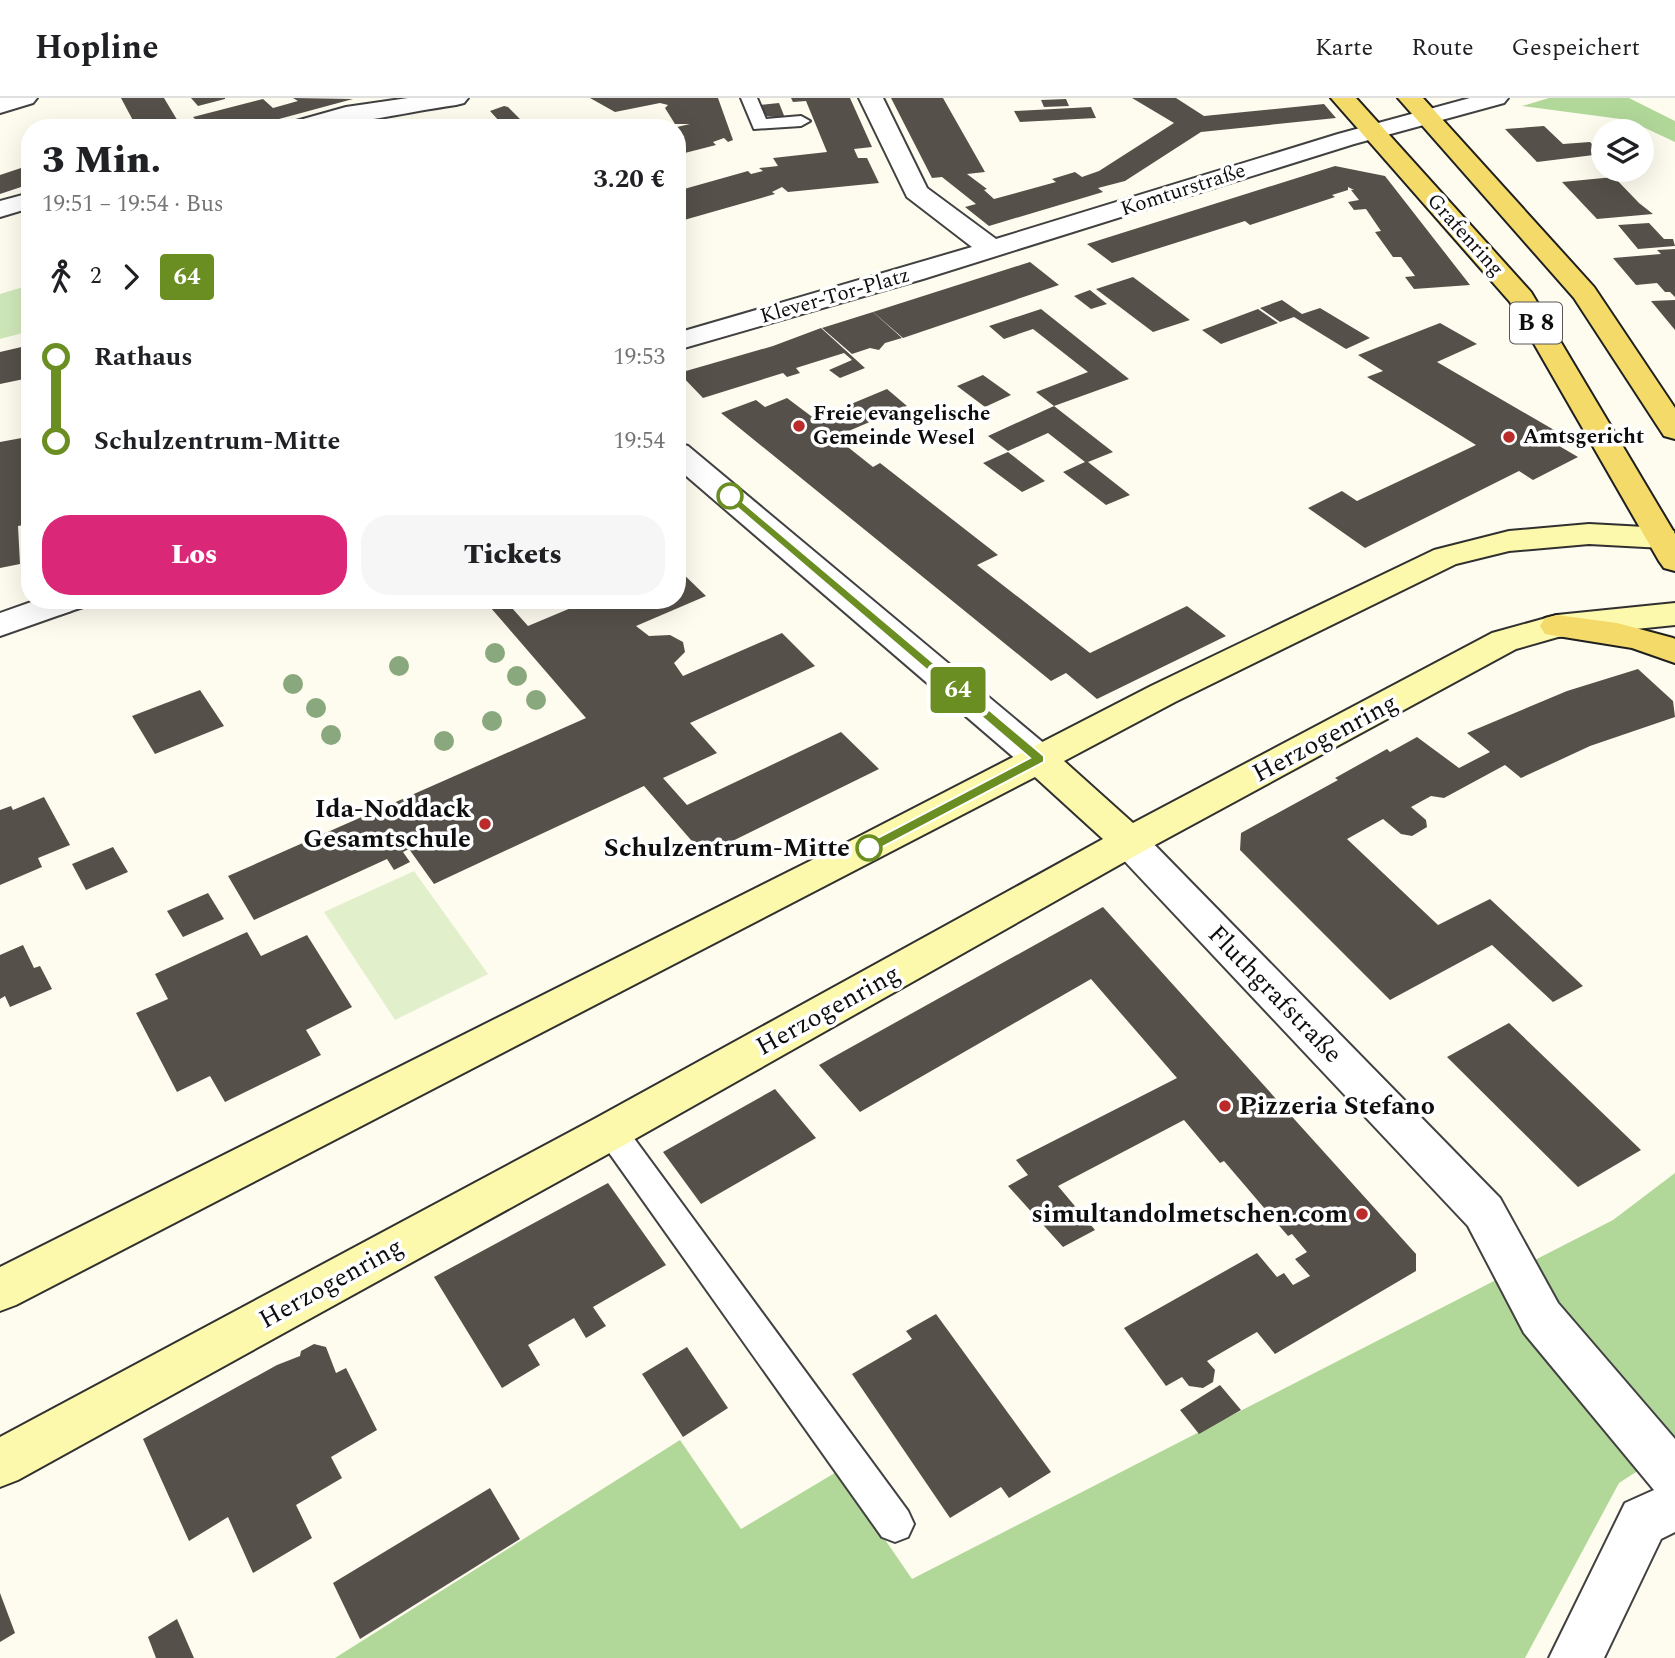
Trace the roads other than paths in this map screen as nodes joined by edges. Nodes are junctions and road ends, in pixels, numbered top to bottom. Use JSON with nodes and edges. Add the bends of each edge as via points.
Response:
{"nodes":[{"id":1,"x":24,"y":98,"type":"edge"},
{"id":2,"x":456,"y":98,"type":"edge"},
{"id":3,"x":749,"y":98,"type":"edge"},
{"id":4,"x":871,"y":98,"type":"edge"},
{"id":5,"x":1343,"y":98,"type":"edge"},
{"id":6,"x":1410,"y":98,"type":"edge"},
{"id":7,"x":1496,"y":98,"type":"edge"},
{"id":8,"x":390,"y":102,"type":"edge"},
{"id":9,"x":0,"y":106,"type":"edge"},
{"id":10,"x":1429,"y":118,"type":"junction"},
{"id":11,"x":328,"y":119,"type":"edge"},
{"id":12,"x":801,"y":121,"type":"dead end"},
{"id":13,"x":1374,"y":133,"type":"junction"},
{"id":14,"x":21,"y":203,"type":"edge"},
{"id":15,"x":0,"y":209,"type":"edge"},
{"id":16,"x":992,"y":249,"type":"junction"},
{"id":17,"x":686,"y":339,"type":"edge"},
{"id":18,"x":1675,"y":430,"type":"edge"},
{"id":19,"x":686,"y":460,"type":"edge"},
{"id":20,"x":1671,"y":546,"type":"edge"},
{"id":21,"x":45,"y":609,"type":"edge"},
{"id":22,"x":1675,"y":614,"type":"edge"},
{"id":23,"x":0,"y":625,"type":"edge"},
{"id":24,"x":1557,"y":626,"type":"junction"},
{"id":25,"x":1675,"y":652,"type":"edge"},
{"id":26,"x":1039,"y":759,"type":"junction"},
{"id":27,"x":1129,"y":842,"type":"junction"},
{"id":28,"x":611,"y":1131,"type":"junction"},
{"id":29,"x":0,"y":1290,"type":"edge"},
{"id":30,"x":0,"y":1464,"type":"edge"},
{"id":31,"x":1675,"y":1477,"type":"edge"},
{"id":32,"x":1675,"y":1506,"type":"edge"},
{"id":33,"x":895,"y":1524,"type":"dead end"},
{"id":34,"x":1576,"y":1658,"type":"edge"}],
"edges":[{"from":1,"to":9,"type":"street"},
{"from":2,"to":8,"type":"street"},
{"from":3,"to":12,"type":"lane","via":[[760,125]]},
{"from":4,"to":16,"type":"street","via":[[916,192]]},
{"from":5,"to":13,"type":"main road","number":"B 8"},
{"from":6,"to":10,"type":"main road","number":"B 8"},
{"from":7,"to":10,"type":"street","name":"Komturstraße"},
{"from":8,"to":11,"type":"street"},
{"from":10,"to":13,"type":"street","name":"Komturstraße"},
{"from":10,"to":18,"type":"main road","name":"Grafenring","number":"B 8","via":[[1584,293]]},
{"from":13,"to":16,"type":"street","name":"Komturstraße"},
{"from":13,"to":20,"type":"main road","name":"Grafenring","number":"B 8","via":[[1521,298]]},
{"from":14,"to":15,"type":"street"},
{"from":16,"to":17,"type":"street","name":"Klever-Tor-Platz"},
{"from":19,"to":26,"type":"street"},
{"from":20,"to":26,"type":"main road","via":[[1589,534],[1509,541],[1445,557]]},
{"from":21,"to":23,"type":"street"},
{"from":22,"to":24,"type":"main road","name":"Herzogenring"},
{"from":24,"to":25,"type":"main road","via":[[1624,634]]},
{"from":24,"to":27,"type":"main road","name":"Herzogenring","via":[[1504,641]]},
{"from":26,"to":27,"type":"main road"},
{"from":26,"to":29,"type":"main road"},
{"from":27,"to":28,"type":"main road","name":"Herzogenring"},
{"from":27,"to":31,"type":"street","name":"Fluthgrafstraße","via":[[1484,1212],[1541,1318]]},
{"from":28,"to":30,"type":"main road","name":"Herzogenring"},
{"from":28,"to":33,"type":"lane"},
{"from":32,"to":34,"type":"street","via":[[1643,1521]]}]}
